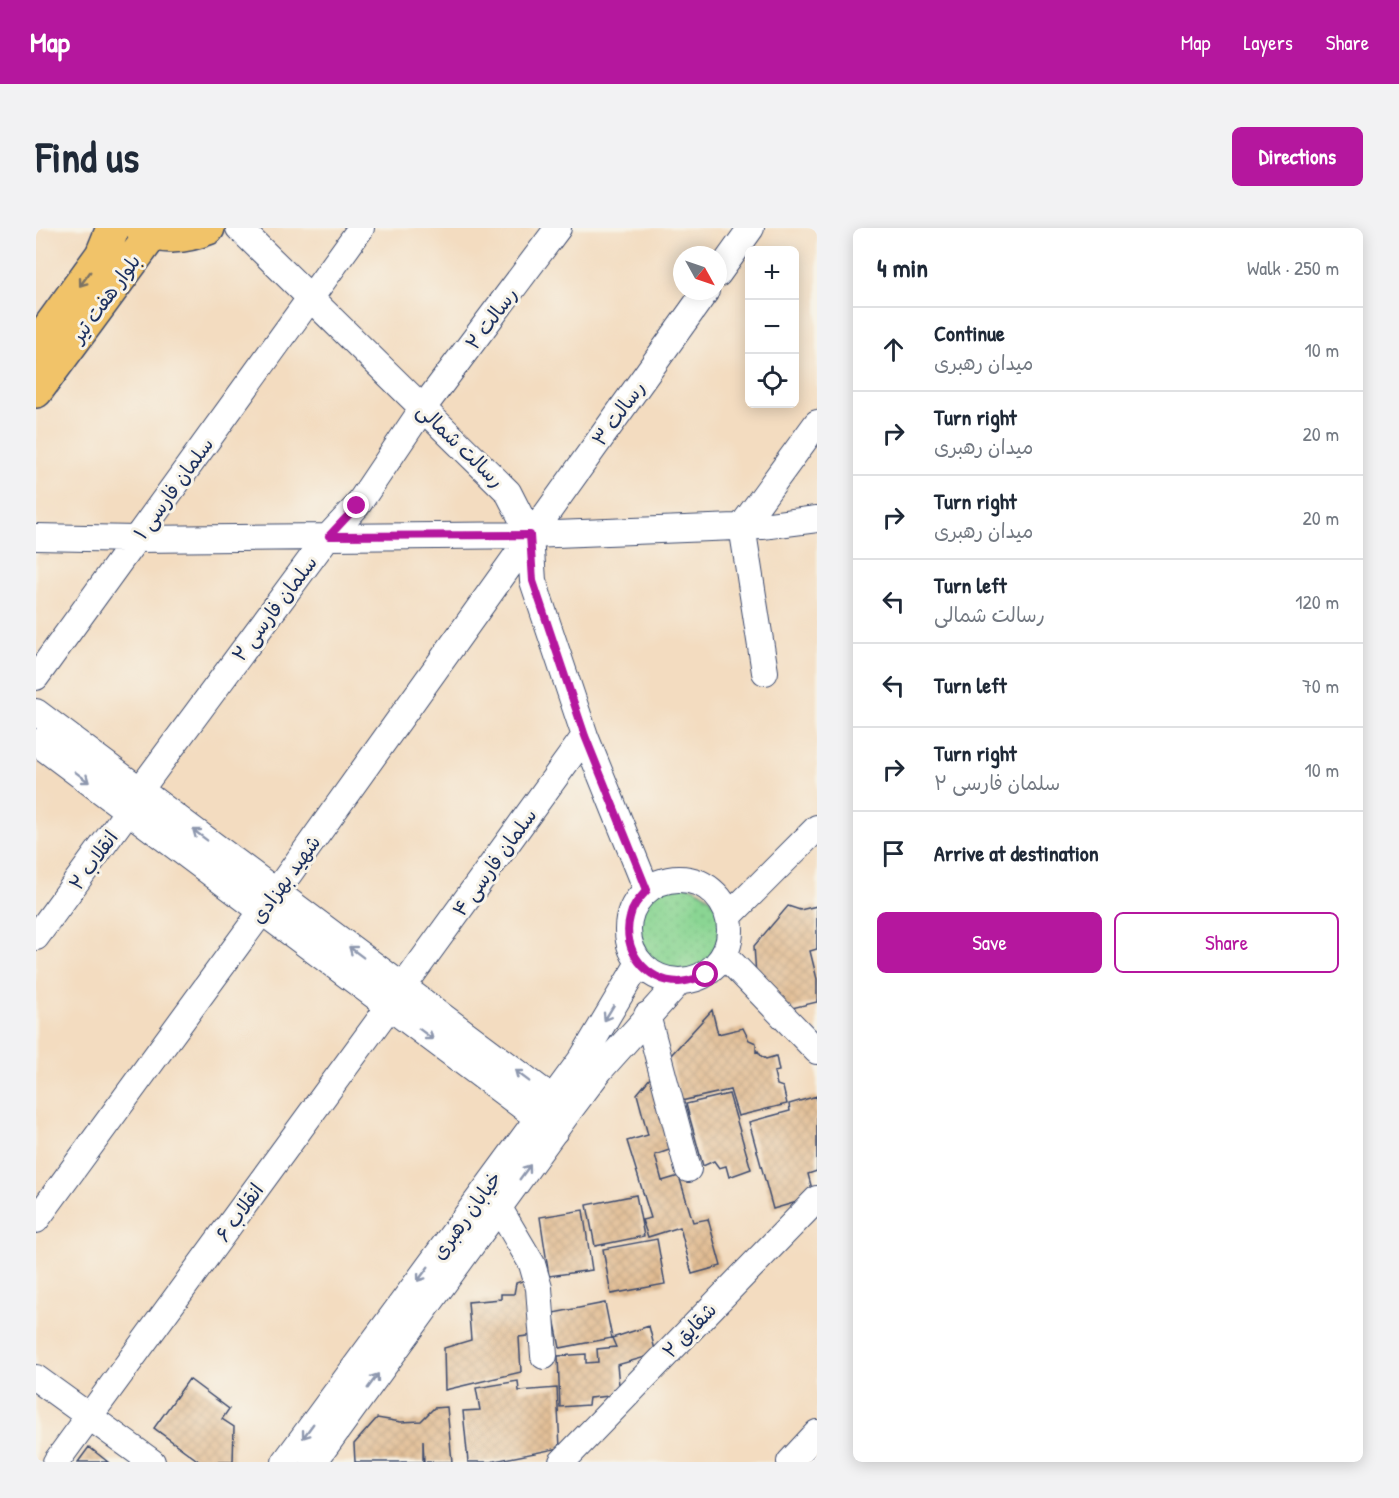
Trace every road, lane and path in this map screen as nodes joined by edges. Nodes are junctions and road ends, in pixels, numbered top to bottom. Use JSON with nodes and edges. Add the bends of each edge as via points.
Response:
{"nodes":[{"id":1,"x":113,"y":228,"type":"edge"},
{"id":2,"x":208,"y":228,"type":"edge"},
{"id":3,"x":239,"y":228,"type":"edge"},
{"id":4,"x":361,"y":228,"type":"edge"},
{"id":5,"x":558,"y":228,"type":"edge"},
{"id":6,"x":751,"y":228,"type":"edge"},
{"id":7,"x":147,"y":231,"type":"edge"},
{"id":8,"x":727,"y":261,"type":"edge"},
{"id":9,"x":311,"y":298,"type":"junction"},
{"id":10,"x":700,"y":300,"type":"edge"},
{"id":11,"x":36,"y":346,"type":"edge"},
{"id":12,"x":36,"y":391,"type":"edge"},
{"id":13,"x":423,"y":408,"type":"junction"},
{"id":14,"x":817,"y":423,"type":"edge"},
{"id":15,"x":817,"y":519,"type":"edge"},
{"id":16,"x":742,"y":526,"type":"junction"},
{"id":17,"x":530,"y":535,"type":"junction"},
{"id":18,"x":329,"y":536,"type":"junction"},
{"id":19,"x":36,"y":537,"type":"edge"},
{"id":20,"x":136,"y":538,"type":"junction"},
{"id":21,"x":765,"y":672,"type":"dead end"},
{"id":22,"x":36,"y":677,"type":"edge"},
{"id":23,"x":36,"y":712,"type":"edge"},
{"id":24,"x":585,"y":736,"type":"junction"},
{"id":25,"x":36,"y":742,"type":"edge"},
{"id":26,"x":134,"y":800,"type":"junction"},
{"id":27,"x":817,"y":828,"type":"edge"},
{"id":28,"x":647,"y":890,"type":"junction"},
{"id":29,"x":269,"y":902,"type":"junction"},
{"id":30,"x":729,"y":916,"type":"junction"},
{"id":31,"x":36,"y":937,"type":"edge"},
{"id":32,"x":724,"y":955,"type":"junction"},
{"id":33,"x":639,"y":963,"type":"junction"},
{"id":34,"x":679,"y":982,"type":"junction"},
{"id":35,"x":396,"y":997,"type":"junction"},
{"id":36,"x":647,"y":1015,"type":"junction"},
{"id":37,"x":817,"y":1051,"type":"edge"},
{"id":38,"x":553,"y":1114,"type":"junction"},
{"id":39,"x":688,"y":1169,"type":"dead end"},
{"id":40,"x":817,"y":1199,"type":"edge"},
{"id":41,"x":499,"y":1208,"type":"junction"},
{"id":42,"x":36,"y":1220,"type":"edge"},
{"id":43,"x":544,"y":1356,"type":"dead end"},
{"id":44,"x":36,"y":1378,"type":"edge"},
{"id":45,"x":90,"y":1417,"type":"junction"},
{"id":46,"x":817,"y":1433,"type":"edge"},
{"id":47,"x":56,"y":1462,"type":"edge"},
{"id":48,"x":152,"y":1462,"type":"edge"},
{"id":49,"x":285,"y":1462,"type":"edge"},
{"id":50,"x":314,"y":1462,"type":"edge"},
{"id":51,"x":562,"y":1462,"type":"edge"},
{"id":52,"x":790,"y":1462,"type":"edge"}],
"edges":[{"from":1,"to":11,"type":"main road","name":"بلوار هفت تیر","one_way":true,"via":[[102,255]]},
{"from":2,"to":7,"type":"main road","via":[[172,237]]},
{"from":3,"to":9,"type":"street","name":"رسالت شمالی"},
{"from":4,"to":9,"type":"street","name":"سلمان فارسی ۱"},
{"from":5,"to":13,"type":"street","name":"رسالت ۲"},
{"from":6,"to":8,"type":"street"},
{"from":7,"to":12,"type":"main road","name":"بلوار هفت تیر"},
{"from":9,"to":13,"type":"street","name":"رسالت شمالی"},
{"from":9,"to":20,"type":"street","name":"سلمان فارسی ۱"},
{"from":10,"to":17,"type":"street","name":"رسالت ۳"},
{"from":13,"to":17,"type":"street","name":"رسالت شمالی","via":[[508,492]]},
{"from":13,"to":18,"type":"street","name":"سلمان فارسی ۲","via":[[357,506]]},
{"from":14,"to":16,"type":"street"},
{"from":15,"to":16,"type":"street"},
{"from":16,"to":17,"type":"street"},
{"from":16,"to":21,"type":"street"},
{"from":17,"to":18,"type":"street"},
{"from":17,"to":24,"type":"street","name":"رسالت شمالی","via":[[533,581]]},
{"from":17,"to":29,"type":"street","name":"شهید بهزادی"},
{"from":18,"to":20,"type":"street"},
{"from":18,"to":26,"type":"street","name":"سلمان فارسی ۲"},
{"from":19,"to":20,"type":"street"},
{"from":20,"to":22,"type":"street","name":"سلمان فارسی ۱"},
{"from":23,"to":26,"type":"street"},
{"from":24,"to":28,"type":"street","name":"رسالت شمالی"},
{"from":24,"to":35,"type":"street","name":"سلمان فارسی ۴"},
{"from":25,"to":26,"type":"street","one_way":true},
{"from":26,"to":29,"type":"street"},
{"from":26,"to":31,"type":"street","name":"انقلاب ۲"},
{"from":27,"to":30,"type":"street"},
{"from":28,"to":30,"type":"street","via":[[678,878],[695,881],[722,900]]},
{"from":28,"to":33,"type":"street","via":[[636,902],[628,933]]},
{"from":29,"to":35,"type":"street"},
{"from":29,"to":42,"type":"street","name":"شهید بهزادی"},
{"from":30,"to":32,"type":"street","via":[[730,943]]},
{"from":32,"to":34,"type":"street","via":[[706,975]]},
{"from":32,"to":37,"type":"street"},
{"from":33,"to":34,"type":"street","via":[[664,980]]},
{"from":33,"to":38,"type":"street","name":"خیابان رهبری","one_way":true},
{"from":34,"to":36,"type":"street","name":"خیابان رهبری"},
{"from":35,"to":38,"type":"street"},
{"from":35,"to":45,"type":"street","name":"انقلاب ۶"},
{"from":36,"to":38,"type":"street","name":"خیابان رهبری","via":[[600,1070]]},
{"from":36,"to":39,"type":"street"},
{"from":41,"to":38,"type":"street","name":"خیابان رهبری","one_way":true},
{"from":38,"to":49,"type":"street","name":"خیابان رهبری","one_way":true},
{"from":40,"to":51,"type":"street","name":"شقایق ۲"},
{"from":41,"to":43,"type":"street","via":[[532,1264],[539,1288]]},
{"from":50,"to":41,"type":"street","name":"خیابان رهبری","one_way":true},
{"from":44,"to":45,"type":"street"},
{"from":45,"to":47,"type":"street","name":"انقلاب ۶"},
{"from":45,"to":48,"type":"street"},
{"from":46,"to":52,"type":"street"}]}
